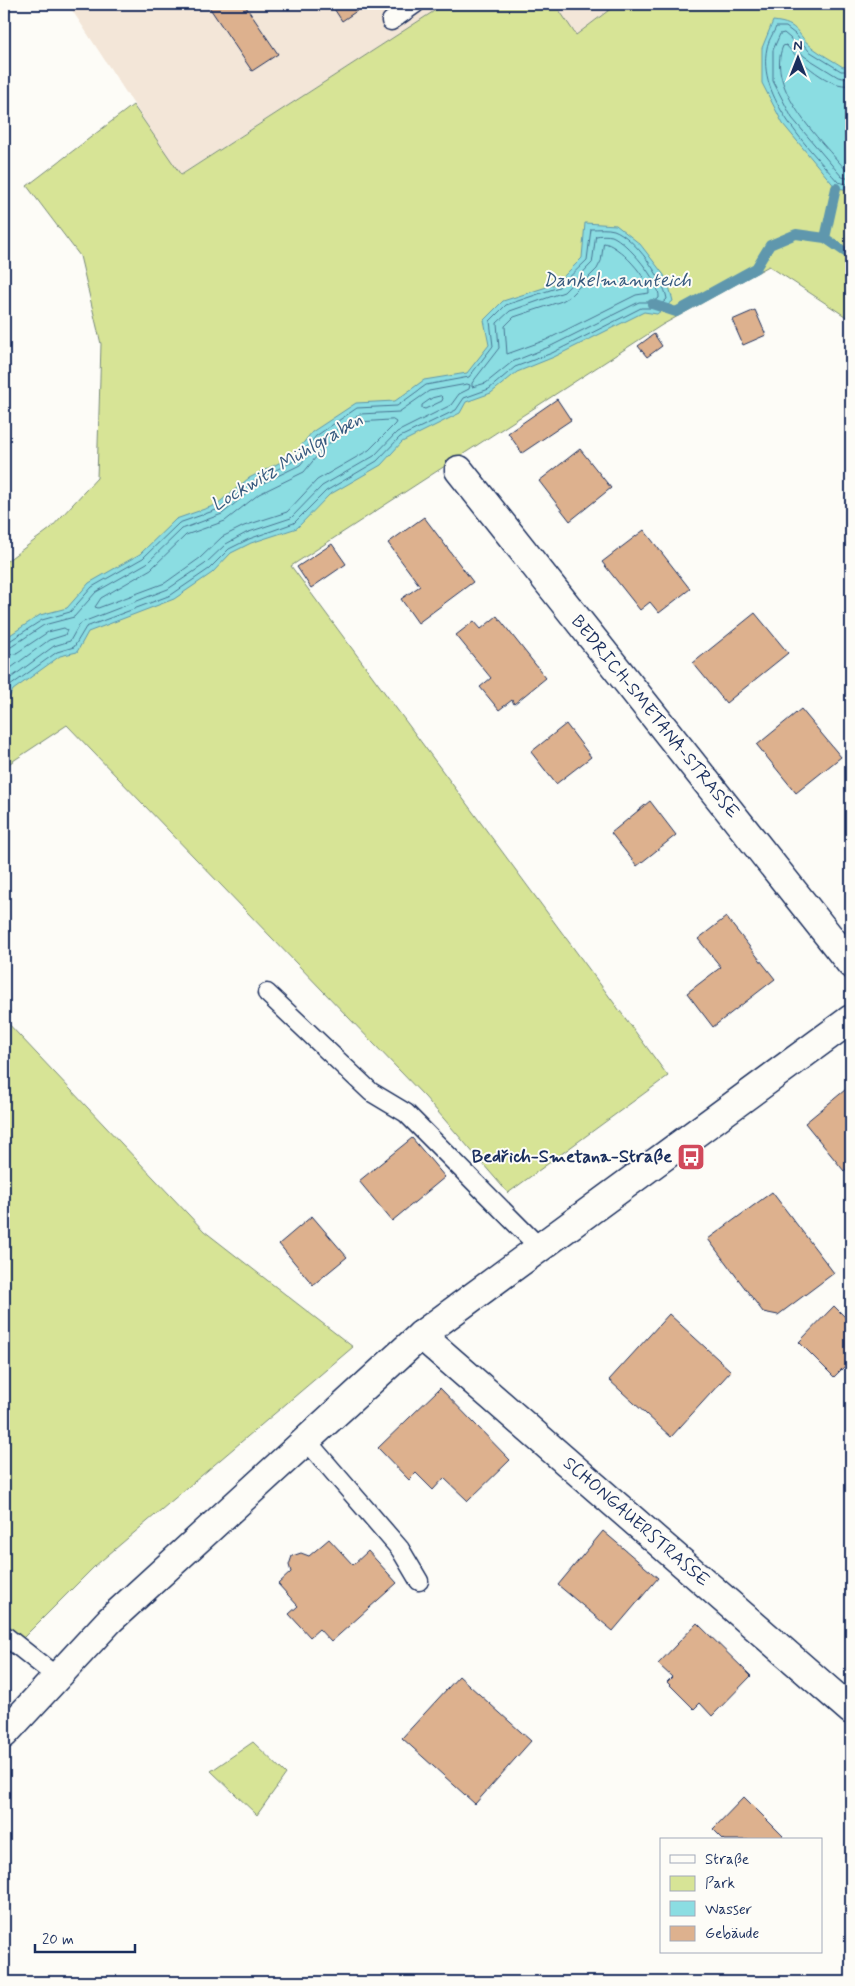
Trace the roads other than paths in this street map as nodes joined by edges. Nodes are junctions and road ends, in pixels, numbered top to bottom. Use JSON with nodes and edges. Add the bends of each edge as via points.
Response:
{"nodes":[{"id":1,"x":415,"y":4,"type":"edge"},
{"id":2,"x":390,"y":20,"type":"dead end"},
{"id":3,"x":458,"y":470,"type":"dead end"},
{"id":4,"x":851,"y":964,"type":"edge"},
{"id":5,"x":267,"y":993,"type":"dead end"},
{"id":6,"x":851,"y":1019,"type":"edge"},
{"id":7,"x":540,"y":1248,"type":"junction"},
{"id":8,"x":421,"y":1335,"type":"junction"},
{"id":9,"x":306,"y":1440,"type":"junction"},
{"id":10,"x":419,"y":1581,"type":"dead end"},
{"id":11,"x":4,"y":1635,"type":"edge"},
{"id":12,"x":57,"y":1677,"type":"junction"},
{"id":13,"x":851,"y":1710,"type":"edge"},
{"id":14,"x":4,"y":1734,"type":"edge"}],
"edges":[{"from":1,"to":2,"type":"lane"},
{"from":3,"to":4,"type":"street","name":"BEDRICH-SMETANA-STRASSE"},
{"from":5,"to":7,"type":"lane","via":[[371,1092],[406,1114]]},
{"from":6,"to":7,"type":"street"},
{"from":7,"to":8,"type":"street"},
{"from":8,"to":9,"type":"street"},
{"from":8,"to":13,"type":"street","name":"SCHONGAUERSTRASSE"},
{"from":9,"to":10,"type":"lane","via":[[400,1549]]},
{"from":9,"to":12,"type":"street","via":[[110,1620]]},
{"from":11,"to":12,"type":"lane"},
{"from":12,"to":14,"type":"street"}]}
